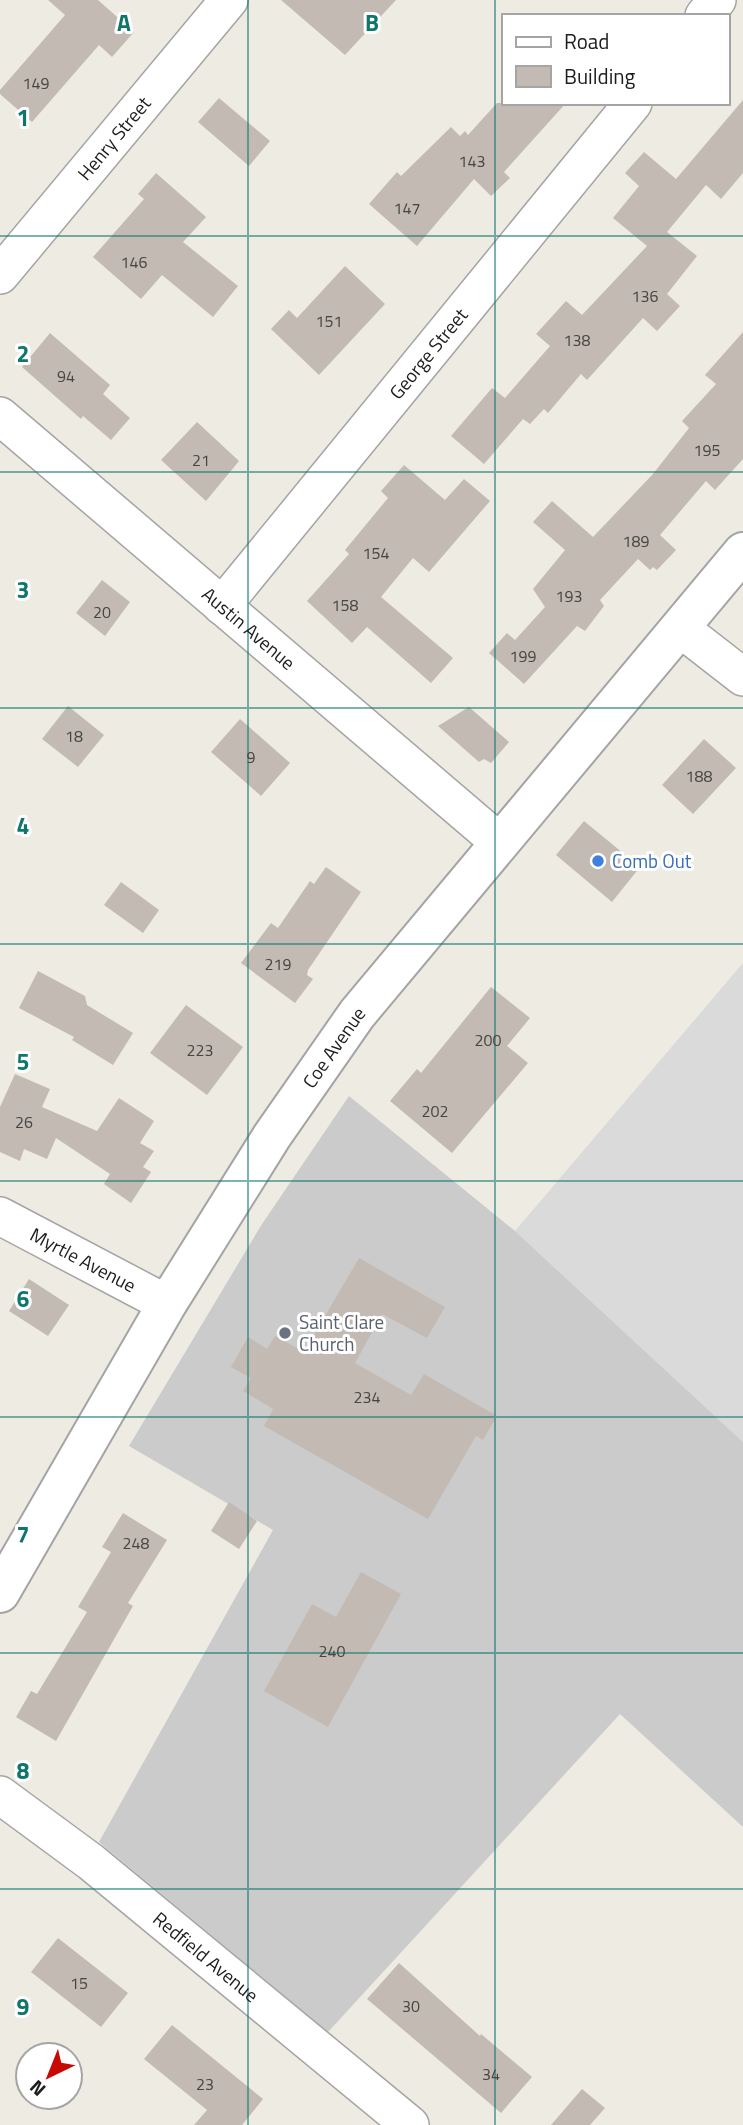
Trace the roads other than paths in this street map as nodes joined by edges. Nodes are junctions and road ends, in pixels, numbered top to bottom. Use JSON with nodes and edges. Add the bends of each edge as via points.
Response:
{"nodes":[{"id":1,"x":229,"y":0,"type":"edge"},
{"id":2,"x":717,"y":0,"type":"edge"},
{"id":3,"x":706,"y":14,"type":"edge"},
{"id":4,"x":631,"y":105,"type":"edge"},
{"id":5,"x":0,"y":275,"type":"edge"},
{"id":6,"x":0,"y":416,"type":"edge"},
{"id":7,"x":743,"y":552,"type":"edge"},
{"id":8,"x":222,"y":606,"type":"junction"},
{"id":9,"x":680,"y":628,"type":"junction"},
{"id":10,"x":743,"y":677,"type":"edge"},
{"id":11,"x":498,"y":842,"type":"junction"},
{"id":12,"x":0,"y":1216,"type":"edge"},
{"id":13,"x":167,"y":1304,"type":"junction"},
{"id":14,"x":0,"y":1593,"type":"edge"},
{"id":15,"x":0,"y":1795,"type":"edge"},
{"id":16,"x":410,"y":2125,"type":"edge"}],
"edges":[{"from":1,"to":5,"type":"street","name":"Henry Street"},
{"from":2,"to":3,"type":"street"},
{"from":4,"to":8,"type":"street","name":"George Street"},
{"from":6,"to":8,"type":"street","name":"Austin Avenue"},
{"from":7,"to":9,"type":"street","name":"Coe Avenue"},
{"from":8,"to":11,"type":"street","name":"Austin Avenue"},
{"from":9,"to":10,"type":"street"},
{"from":9,"to":11,"type":"street","name":"Coe Avenue"},
{"from":11,"to":13,"type":"street","name":"Coe Avenue","via":[[357,1014],[272,1136]]},
{"from":12,"to":13,"type":"street","name":"Myrtle Avenue"},
{"from":13,"to":14,"type":"street","name":"Coe Avenue"},
{"from":15,"to":16,"type":"street","name":"Redfield Avenue","via":[[91,1862]]}]}
